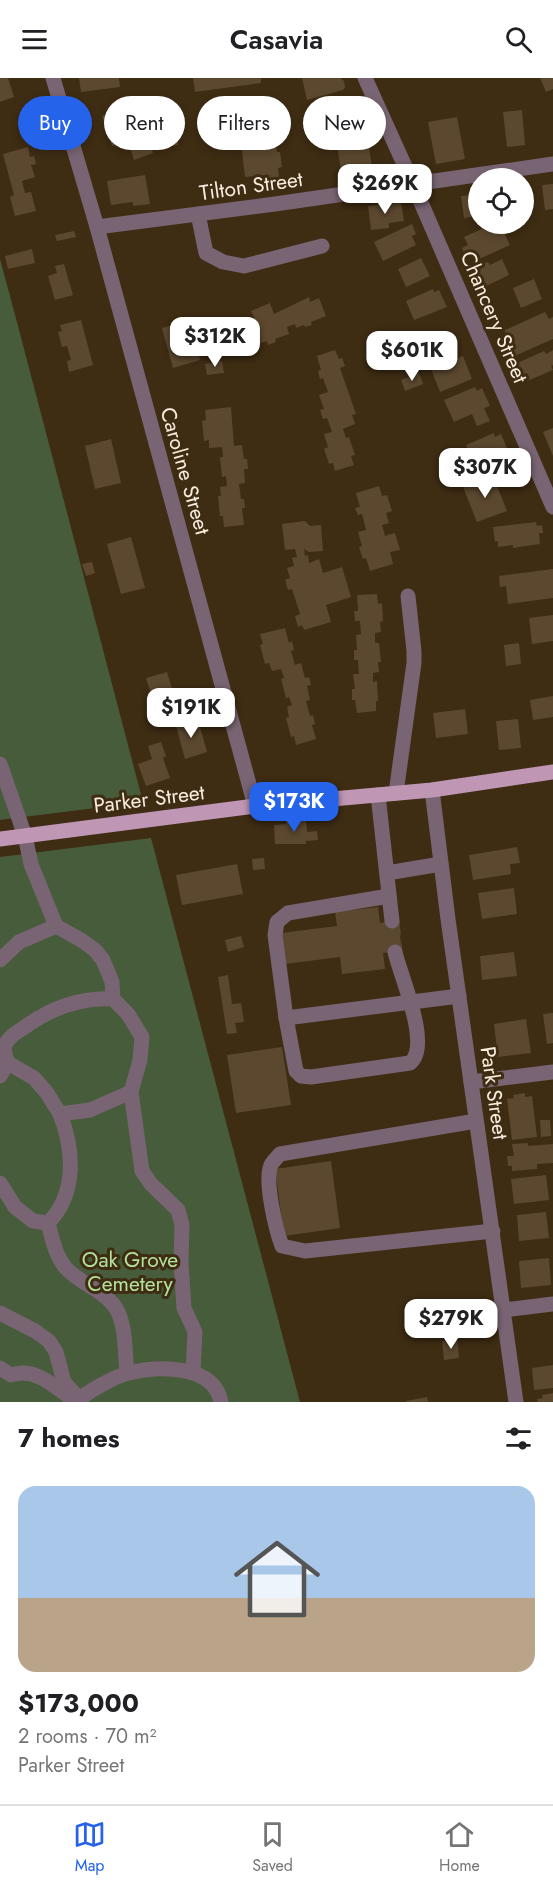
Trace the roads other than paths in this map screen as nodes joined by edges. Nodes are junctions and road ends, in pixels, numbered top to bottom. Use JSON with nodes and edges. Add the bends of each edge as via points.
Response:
{"nodes":[{"id":1,"x":53,"y":78,"type":"edge"},
{"id":2,"x":365,"y":78,"type":"edge"},
{"id":3,"x":553,"y":164,"type":"edge"},
{"id":4,"x":413,"y":184,"type":"junction"},
{"id":5,"x":198,"y":214,"type":"junction"},
{"id":6,"x":97,"y":227,"type":"junction"},
{"id":7,"x":322,"y":246,"type":"dead end"},
{"id":8,"x":553,"y":507,"type":"edge"},
{"id":9,"x":408,"y":596,"type":"dead end"},
{"id":10,"x":0,"y":765,"type":"edge"},
{"id":11,"x":553,"y":772,"type":"edge"},
{"id":12,"x":432,"y":790,"type":"junction"},
{"id":13,"x":396,"y":793,"type":"junction"},
{"id":14,"x":378,"y":795,"type":"junction"},
{"id":15,"x":255,"y":806,"type":"junction"},
{"id":16,"x":25,"y":836,"type":"junction"},
{"id":17,"x":0,"y":839,"type":"edge"},
{"id":18,"x":441,"y":864,"type":"junction"},
{"id":19,"x":387,"y":873,"type":"junction"},
{"id":20,"x":389,"y":896,"type":"junction"},
{"id":21,"x":392,"y":921,"type":"tunnel mouth"},
{"id":22,"x":56,"y":926,"type":"junction"},
{"id":23,"x":395,"y":952,"type":"tunnel mouth"},
{"id":24,"x":0,"y":960,"type":"edge"},
{"id":25,"x":459,"y":996,"type":"junction"},
{"id":26,"x":114,"y":999,"type":"junction"},
{"id":27,"x":411,"y":1002,"type":"junction"},
{"id":28,"x":286,"y":1018,"type":"junction"},
{"id":29,"x":3,"y":1059,"type":"edge"},
{"id":30,"x":553,"y":1072,"type":"edge"},
{"id":31,"x":471,"y":1082,"type":"junction"},
{"id":32,"x":131,"y":1092,"type":"junction"},
{"id":33,"x":60,"y":1114,"type":"junction"},
{"id":34,"x":476,"y":1121,"type":"junction"},
{"id":35,"x":0,"y":1183,"type":"edge"},
{"id":36,"x":48,"y":1223,"type":"junction"},
{"id":37,"x":493,"y":1232,"type":"junction"},
{"id":38,"x":553,"y":1304,"type":"edge"},
{"id":39,"x":504,"y":1310,"type":"junction"},
{"id":40,"x":0,"y":1313,"type":"edge"},
{"id":41,"x":193,"y":1372,"type":"junction"},
{"id":42,"x":126,"y":1373,"type":"junction"},
{"id":43,"x":4,"y":1376,"type":"edge"},
{"id":44,"x":77,"y":1401,"type":"edge"},
{"id":45,"x":222,"y":1402,"type":"edge"},
{"id":46,"x":516,"y":1402,"type":"edge"}],
"edges":[{"from":1,"to":6,"type":"street","name":"Caroline Street"},
{"from":2,"to":4,"type":"street","name":"Chancery Street"},
{"from":3,"to":4,"type":"street","name":"Tilton Street"},
{"from":4,"to":5,"type":"street","name":"Tilton Street"},
{"from":4,"to":8,"type":"street","name":"Chancery Street"},
{"from":5,"to":6,"type":"street","name":"Tilton Street"},
{"from":5,"to":7,"type":"street","via":[[206,253],[223,262],[244,266]]},
{"from":6,"to":15,"type":"street","name":"Caroline Street"},
{"from":9,"to":13,"type":"street","via":[[414,663]]},
{"from":10,"to":16,"type":"street"},
{"from":11,"to":12,"type":"main road","name":"Parker Street"},
{"from":12,"to":13,"type":"main road","name":"Parker Street"},
{"from":12,"to":18,"type":"street","name":"Park Street"},
{"from":13,"to":14,"type":"main road","name":"Parker Street"},
{"from":14,"to":15,"type":"main road","name":"Parker Street"},
{"from":14,"to":19,"type":"street"},
{"from":15,"to":16,"type":"main road","name":"Parker Street"},
{"from":16,"to":17,"type":"main road","name":"Parker Street"},
{"from":16,"to":22,"type":"street","via":[[31,864]]},
{"from":18,"to":19,"type":"street"},
{"from":18,"to":25,"type":"street","name":"Park Street"},
{"from":19,"to":20,"type":"street"},
{"from":20,"to":21,"type":"street"},
{"from":20,"to":28,"type":"street","via":[[288,913],[277,922],[275,934]]},
{"from":22,"to":24,"type":"street","via":[[19,942]]},
{"from":22,"to":26,"type":"street","via":[[88,945],[103,960]]},
{"from":23,"to":27,"type":"street"},
{"from":25,"to":27,"type":"street"},
{"from":25,"to":31,"type":"street","name":"Park Street"},
{"from":26,"to":29,"type":"street","via":[[83,1000],[43,1014],[9,1038]]},
{"from":26,"to":32,"type":"street","via":[[141,1037],[140,1060]]},
{"from":27,"to":28,"type":"street"},
{"from":27,"to":28,"type":"street","via":[[419,1050],[410,1063],[311,1077],[296,1071]]},
{"from":29,"to":33,"type":"street","via":[[34,1078]]},
{"from":30,"to":31,"type":"street"},
{"from":31,"to":34,"type":"street","name":"Park Street"},
{"from":32,"to":33,"type":"street","via":[[90,1110]]},
{"from":32,"to":41,"type":"street","via":[[142,1172],[178,1210],[182,1225],[184,1308],[195,1332]]},
{"from":33,"to":36,"type":"street","via":[[69,1143],[70,1176],[64,1200]]},
{"from":34,"to":37,"type":"street","name":"Park Street"},
{"from":34,"to":37,"type":"street","via":[[280,1154],[269,1176],[275,1219],[282,1246],[306,1251]]},
{"from":35,"to":36,"type":"street","via":[[15,1207],[33,1221]]},
{"from":36,"to":42,"type":"street","via":[[65,1267],[118,1312]]},
{"from":37,"to":39,"type":"street","name":"Park Street"},
{"from":38,"to":39,"type":"street"},
{"from":39,"to":46,"type":"street","name":"Park Street"},
{"from":40,"to":44,"type":"street","via":[[49,1341],[64,1382]]},
{"from":41,"to":42,"type":"street"},
{"from":41,"to":45,"type":"street","via":[[213,1384]]},
{"from":42,"to":44,"type":"street"},
{"from":43,"to":44,"type":"street","via":[[34,1374]]}]}
